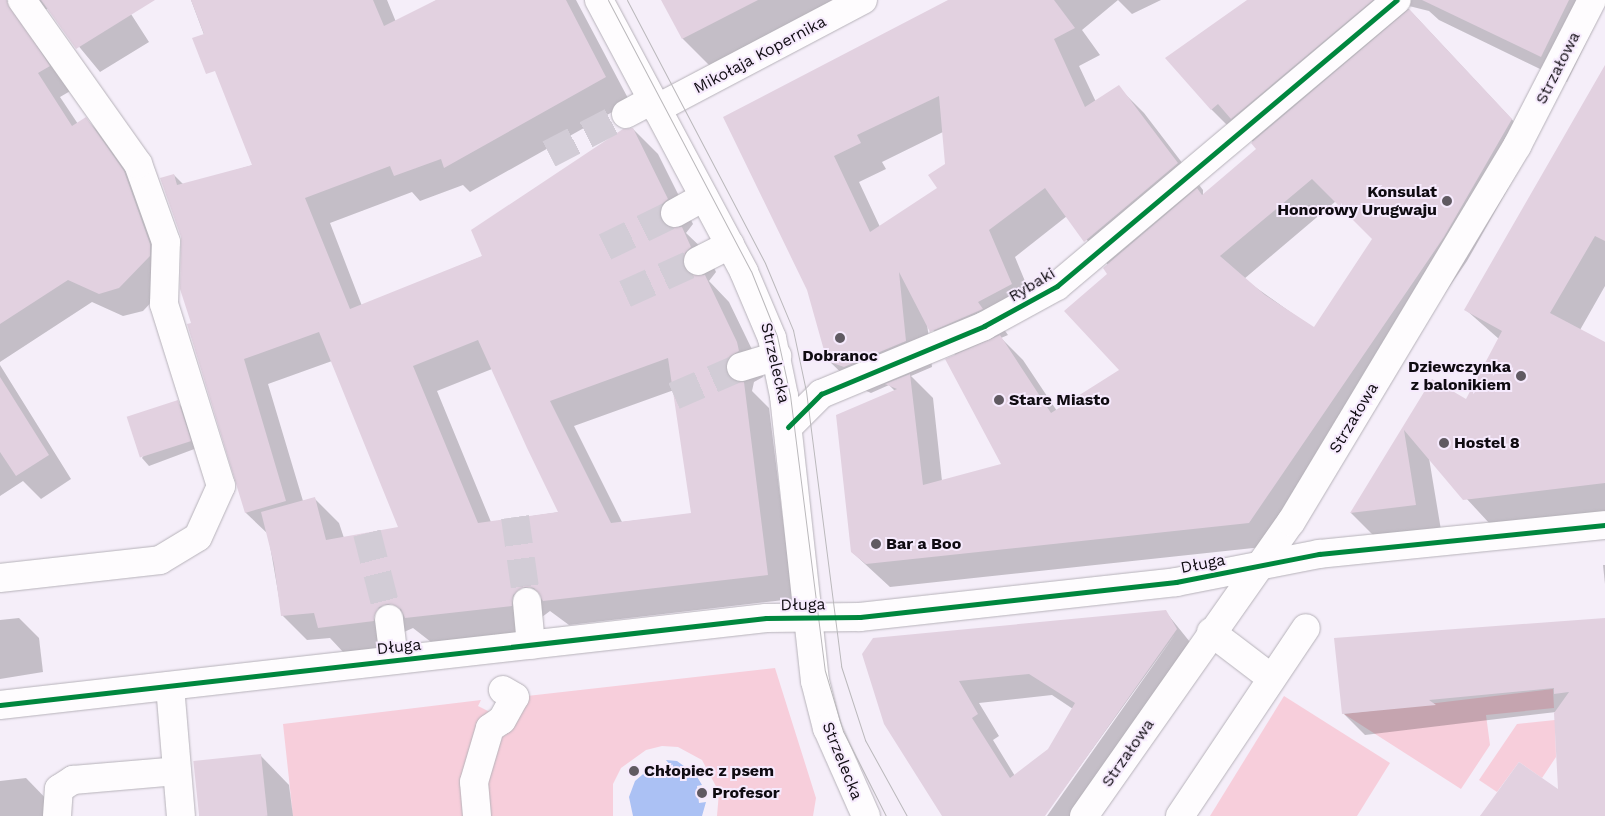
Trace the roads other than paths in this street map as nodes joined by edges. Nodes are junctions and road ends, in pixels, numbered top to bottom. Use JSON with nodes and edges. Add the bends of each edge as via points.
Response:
{"nodes":[{"id":1,"x":22,"y":0,"type":"edge"},
{"id":2,"x":599,"y":0,"type":"edge"},
{"id":3,"x":863,"y":0,"type":"edge"},
{"id":4,"x":1397,"y":0,"type":"edge"},
{"id":5,"x":1592,"y":0,"type":"edge"},
{"id":6,"x":654,"y":104,"type":"junction"},
{"id":7,"x":626,"y":114,"type":"tunnel mouth"},
{"id":8,"x":704,"y":197,"type":"junction"},
{"id":9,"x":675,"y":213,"type":"tunnel mouth"},
{"id":10,"x":730,"y":245,"type":"junction"},
{"id":11,"x":698,"y":261,"type":"tunnel mouth"},
{"id":12,"x":777,"y":356,"type":"junction"},
{"id":13,"x":742,"y":367,"type":"tunnel mouth"},
{"id":14,"x":788,"y":427,"type":"junction"},
{"id":15,"x":1605,"y":525,"type":"edge"},
{"id":16,"x":1256,"y":567,"type":"junction"},
{"id":17,"x":0,"y":578,"type":"edge"},
{"id":18,"x":527,"y":602,"type":"tunnel mouth"},
{"id":19,"x":809,"y":618,"type":"junction"},
{"id":20,"x":389,"y":619,"type":"tunnel mouth"},
{"id":21,"x":1306,"y":628,"type":"dead end"},
{"id":22,"x":1211,"y":632,"type":"junction"},
{"id":23,"x":531,"y":645,"type":"junction"},
{"id":24,"x":498,"y":649,"type":"junction"},
{"id":25,"x":394,"y":660,"type":"junction"},
{"id":26,"x":1270,"y":677,"type":"junction"},
{"id":27,"x":170,"y":686,"type":"junction"},
{"id":28,"x":0,"y":705,"type":"edge"},
{"id":29,"x":177,"y":771,"type":"junction"},
{"id":30,"x":56,"y":816,"type":"edge"},
{"id":31,"x":181,"y":816,"type":"edge"},
{"id":32,"x":477,"y":816,"type":"edge"},
{"id":33,"x":866,"y":816,"type":"edge"},
{"id":34,"x":1084,"y":816,"type":"edge"},
{"id":35,"x":1180,"y":816,"type":"edge"}],
"edges":[{"from":1,"to":17,"type":"street","via":[[138,164],[166,242],[164,304],[221,486],[198,537],[160,560]]},
{"from":2,"to":6,"type":"street","name":"Strzelecka"},
{"from":3,"to":6,"type":"street","name":"Mikołaja Kopernika"},
{"from":4,"to":14,"type":"street","name":"Rybaki","via":[[1057,286],[984,326],[822,394]]},
{"from":5,"to":16,"type":"street","name":"Strzałowa","via":[[1518,146],[1291,522]]},
{"from":6,"to":7,"type":"street","name":"Mikołaja Kopernika"},
{"from":6,"to":8,"type":"street","name":"Strzelecka"},
{"from":8,"to":9,"type":"street"},
{"from":8,"to":10,"type":"street","name":"Strzelecka"},
{"from":10,"to":11,"type":"street"},
{"from":10,"to":12,"type":"street","name":"Strzelecka","via":[[760,305]]},
{"from":12,"to":13,"type":"street"},
{"from":12,"to":14,"type":"street","name":"Strzelecka"},
{"from":14,"to":19,"type":"street","name":"Strzelecka"},
{"from":15,"to":16,"type":"street","name":"Długa","via":[[1319,554]]},
{"from":16,"to":19,"type":"street","name":"Długa","via":[[1166,583],[860,617]]},
{"from":16,"to":22,"type":"street","name":"Strzałowa"},
{"from":18,"to":23,"type":"street"},
{"from":19,"to":23,"type":"street","name":"Długa"},
{"from":19,"to":33,"type":"street","name":"Strzelecka","via":[[815,681],[828,728]]},
{"from":20,"to":25,"type":"street"},
{"from":21,"to":26,"type":"street"},
{"from":22,"to":26,"type":"street"},
{"from":22,"to":34,"type":"street","name":"Strzałowa"},
{"from":23,"to":24,"type":"street","name":"Długa"},
{"from":24,"to":25,"type":"street","name":"Długa"},
{"from":24,"to":32,"type":"street","via":[[503,690],[516,697],[502,720],[490,728],[474,782]]},
{"from":25,"to":27,"type":"street","name":"Długa"},
{"from":26,"to":35,"type":"street"},
{"from":27,"to":28,"type":"street","name":"Długa"},
{"from":27,"to":29,"type":"street"},
{"from":29,"to":30,"type":"street","via":[[73,780],[59,789]]},
{"from":29,"to":31,"type":"street"}]}
